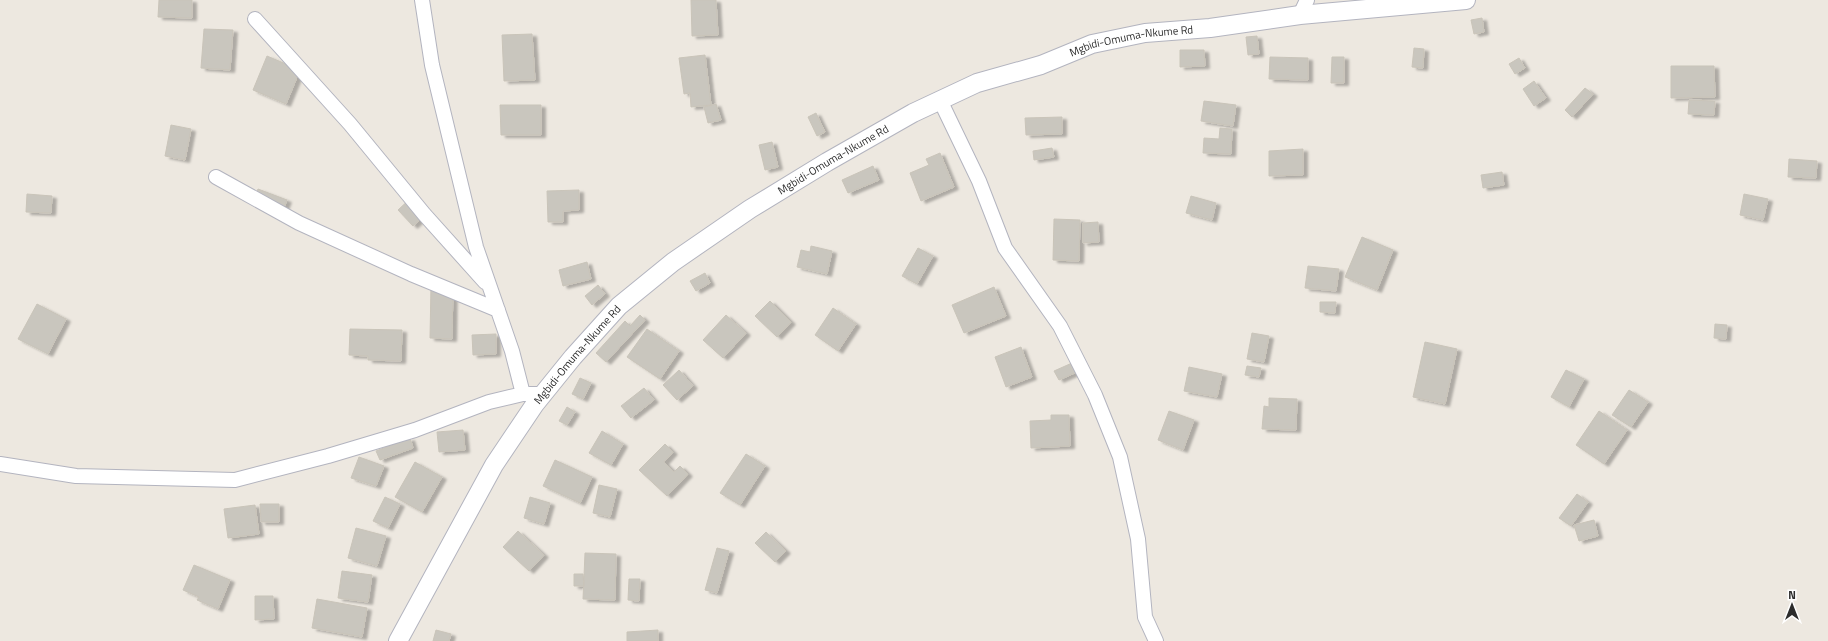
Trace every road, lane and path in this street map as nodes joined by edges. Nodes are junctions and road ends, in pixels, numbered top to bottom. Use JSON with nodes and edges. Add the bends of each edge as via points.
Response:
{"nodes":[{"id":1,"x":422,"y":0,"type":"edge"},
{"id":2,"x":1466,"y":0,"type":"edge"},
{"id":3,"x":1304,"y":7,"type":"edge"},
{"id":4,"x":255,"y":19,"type":"dead end"},
{"id":5,"x":940,"y":100,"type":"junction"},
{"id":6,"x":216,"y":177,"type":"dead end"},
{"id":7,"x":489,"y":287,"type":"junction"},
{"id":8,"x":498,"y":310,"type":"junction"},
{"id":9,"x":523,"y":394,"type":"junction"},
{"id":10,"x":543,"y":394,"type":"junction"},
{"id":11,"x":0,"y":464,"type":"edge"},
{"id":12,"x":398,"y":641,"type":"edge"},
{"id":13,"x":1156,"y":641,"type":"edge"}],
"edges":[{"from":1,"to":7,"type":"street","via":[[432,64],[476,247]]},
{"from":2,"to":3,"type":"street","name":"Mgbidi-Omuma-Nkume Rd"},
{"from":3,"to":5,"type":"street","name":"Mgbidi-Omuma-Nkume Rd","via":[[1210,28],[1145,33],[1092,44],[1041,65],[977,83]]},
{"from":4,"to":7,"type":"street","via":[[350,124],[424,214]]},
{"from":5,"to":10,"type":"street","name":"Mgbidi-Omuma-Nkume Rd","via":[[827,162],[750,209],[673,262],[619,306]]},
{"from":5,"to":13,"type":"street","via":[[979,181],[1005,248],[1060,326],[1095,395],[1120,457],[1138,539],[1145,617]]},
{"from":6,"to":8,"type":"street","via":[[299,223]]},
{"from":7,"to":8,"type":"street"},
{"from":8,"to":9,"type":"street"},
{"from":9,"to":10,"type":"street"},
{"from":9,"to":11,"type":"street","via":[[489,402],[415,430],[328,456],[235,480],[76,476]]},
{"from":10,"to":12,"type":"street","name":"Mgbidi-Omuma-Nkume Rd","via":[[494,465]]}]}
